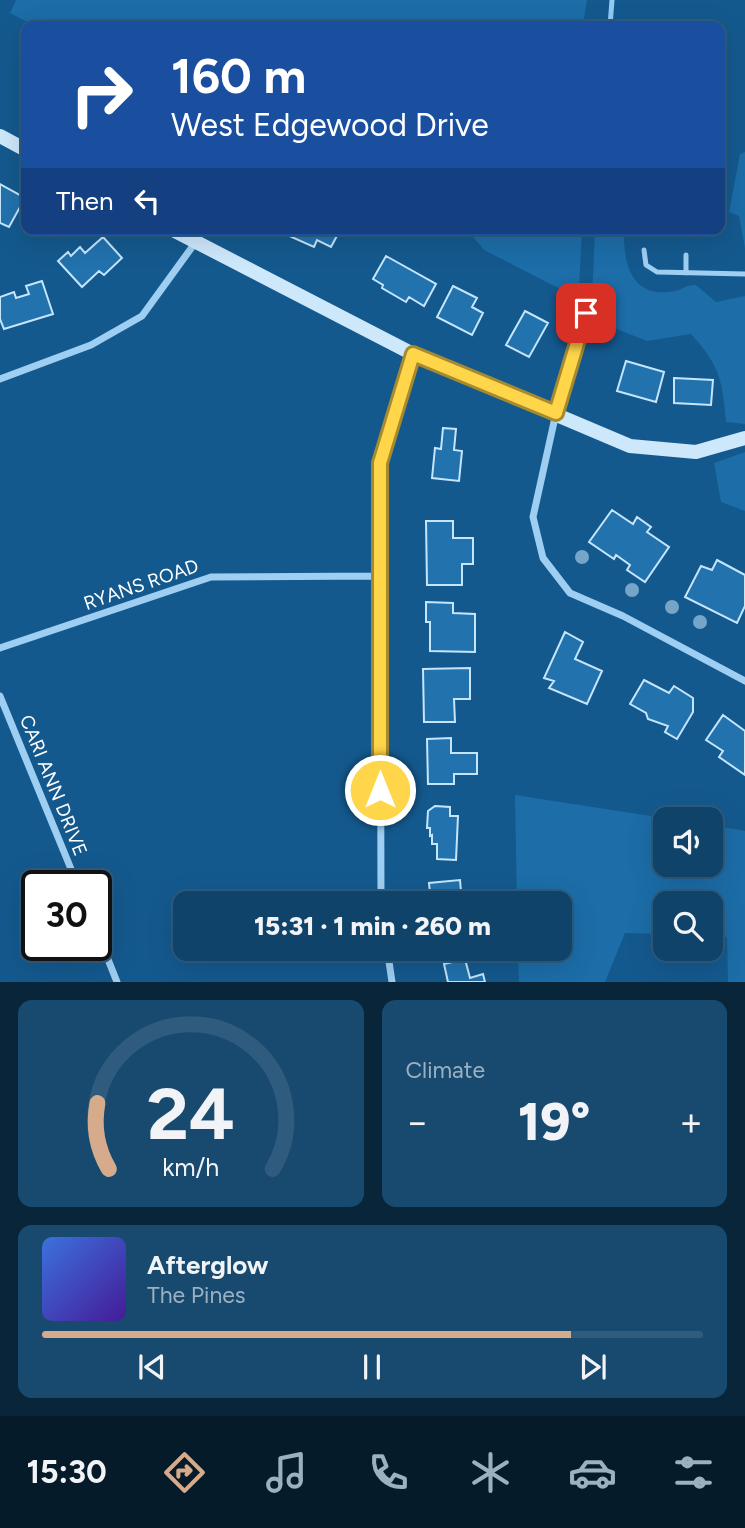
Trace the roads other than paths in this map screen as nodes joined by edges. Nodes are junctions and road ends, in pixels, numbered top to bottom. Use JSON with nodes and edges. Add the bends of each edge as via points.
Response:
{"nodes":[{"id":1,"x":0,"y":136,"type":"edge"},
{"id":2,"x":21,"y":147,"type":"edge"},
{"id":3,"x":181,"y":235,"type":"edge"},
{"id":4,"x":195,"y":243,"type":"junction"},
{"id":5,"x":644,"y":250,"type":"dead end"},
{"id":6,"x":686,"y":255,"type":"dead end"},
{"id":7,"x":686,"y":273,"type":"junction"},
{"id":8,"x":745,"y":274,"type":"edge"},
{"id":9,"x":586,"y":313,"type":"dead end"},
{"id":10,"x":413,"y":354,"type":"junction"},
{"id":11,"x":0,"y":379,"type":"edge"},
{"id":12,"x":556,"y":413,"type":"junction"},
{"id":13,"x":745,"y":438,"type":"edge"},
{"id":14,"x":381,"y":576,"type":"junction"},
{"id":15,"x":0,"y":648,"type":"edge"},
{"id":16,"x":745,"y":681,"type":"edge"},
{"id":17,"x":0,"y":696,"type":"edge"},
{"id":18,"x":71,"y":870,"type":"edge"},
{"id":19,"x":381,"y":891,"type":"edge"},
{"id":20,"x":109,"y":961,"type":"edge"},
{"id":21,"x":389,"y":961,"type":"edge"},
{"id":22,"x":117,"y":982,"type":"edge"},
{"id":23,"x":392,"y":982,"type":"edge"}],
"edges":[{"from":1,"to":2,"type":"street"},
{"from":3,"to":4,"type":"street"},
{"from":4,"to":10,"type":"street"},
{"from":4,"to":11,"type":"street","via":[[142,316],[91,345]]},
{"from":5,"to":7,"type":"lane","via":[[650,269]]},
{"from":6,"to":7,"type":"lane"},
{"from":7,"to":8,"type":"lane"},
{"from":9,"to":12,"type":"street"},
{"from":10,"to":12,"type":"street"},
{"from":10,"to":14,"type":"street","via":[[380,463]]},
{"from":12,"to":13,"type":"street","via":[[630,446],[696,452]]},
{"from":12,"to":16,"type":"street","via":[[533,517],[543,558],[570,593]]},
{"from":14,"to":15,"type":"street","name":"RYANS ROAD","via":[[211,577]]},
{"from":14,"to":19,"type":"street"},
{"from":17,"to":18,"type":"street","name":"CARI ANN DRIVE"},
{"from":20,"to":22,"type":"street"},
{"from":21,"to":23,"type":"street"}]}
